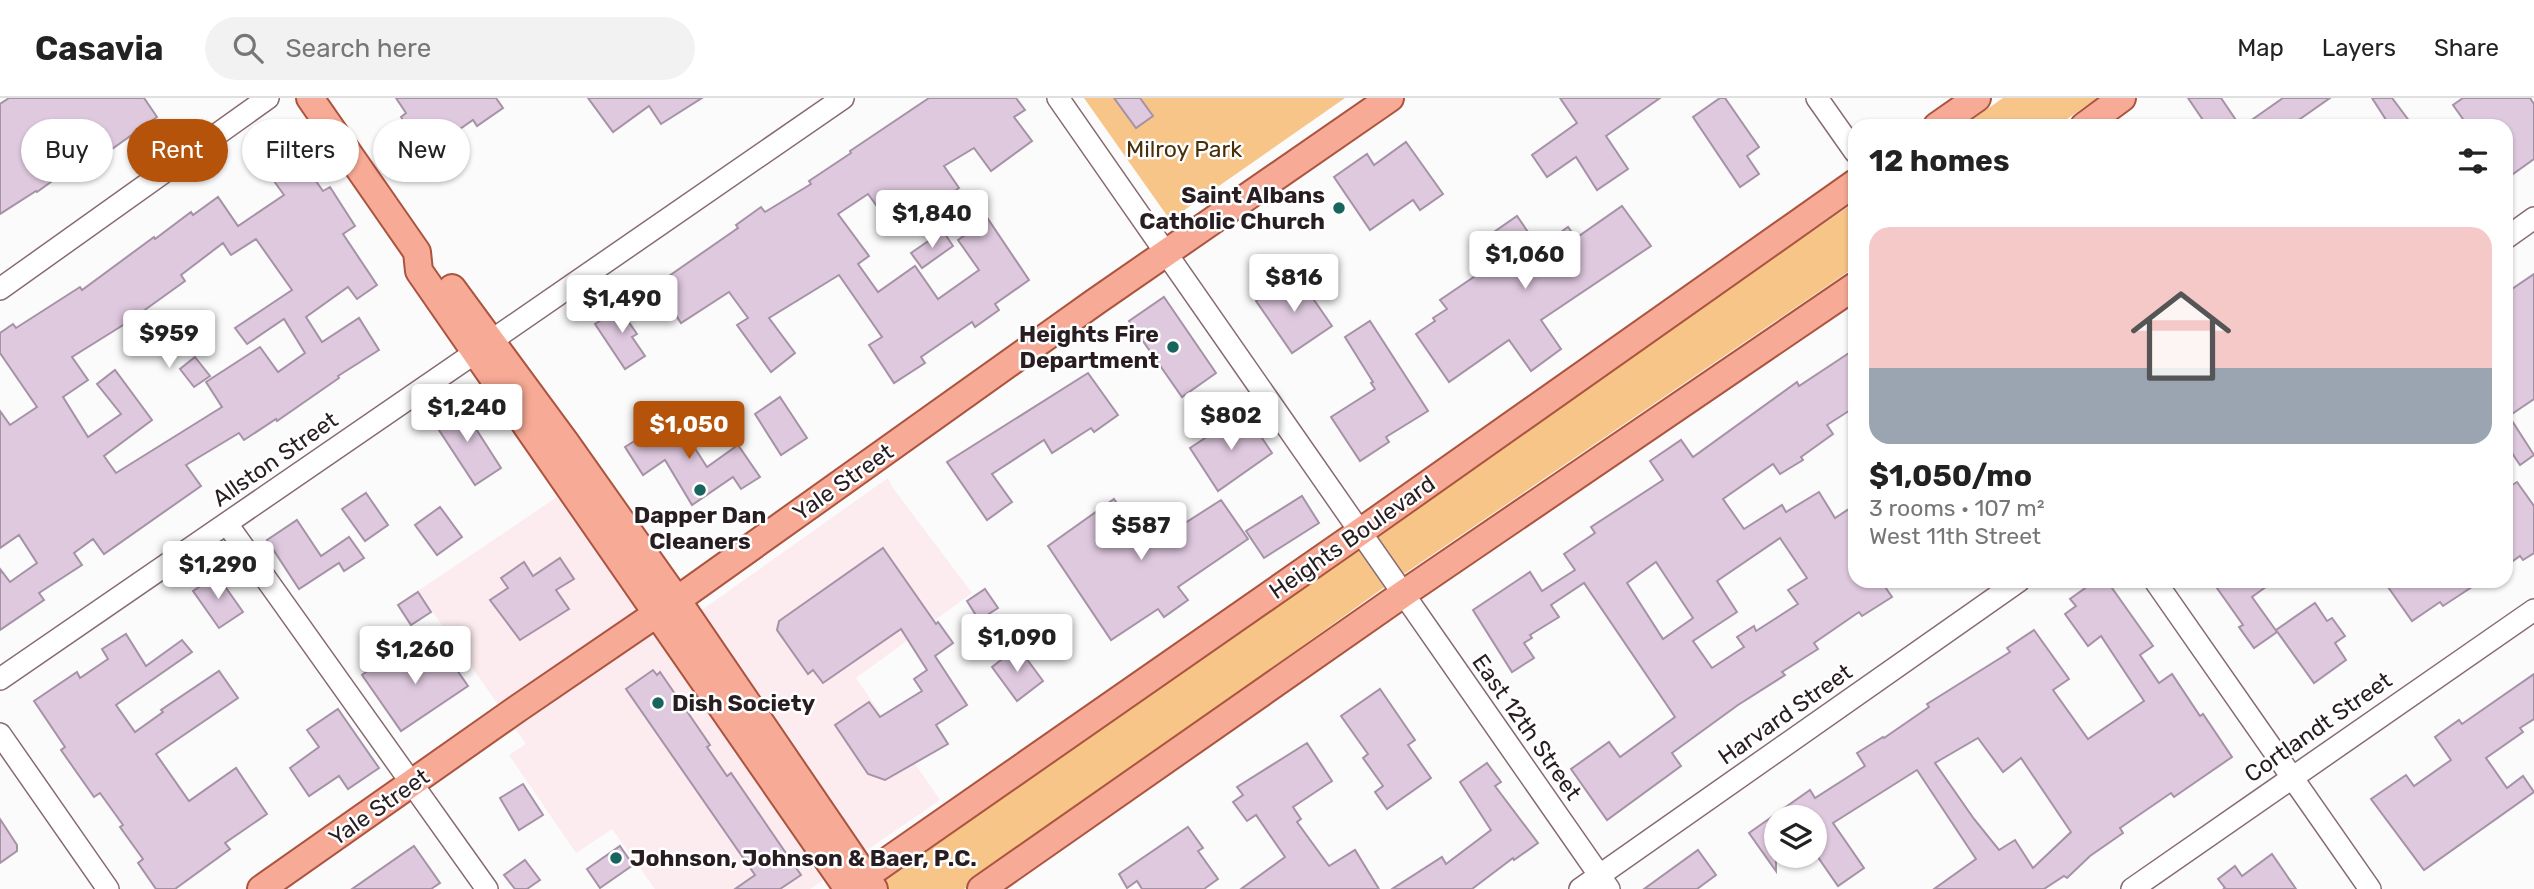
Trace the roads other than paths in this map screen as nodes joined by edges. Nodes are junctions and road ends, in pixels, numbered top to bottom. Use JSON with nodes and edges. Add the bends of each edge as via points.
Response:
{"nodes":[{"id":1,"x":268,"y":98,"type":"edge"},
{"id":2,"x":310,"y":98,"type":"edge"},
{"id":3,"x":843,"y":98,"type":"edge"},
{"id":4,"x":1058,"y":98,"type":"edge"},
{"id":5,"x":1390,"y":98,"type":"edge"},
{"id":6,"x":1817,"y":98,"type":"edge"},
{"id":7,"x":1977,"y":98,"type":"edge"},
{"id":8,"x":2122,"y":98,"type":"edge"},
{"id":9,"x":1947,"y":119,"type":"edge"},
{"id":10,"x":2094,"y":119,"type":"edge"},
{"id":11,"x":1848,"y":142,"type":"edge"},
{"id":12,"x":1848,"y":188,"type":"edge"},
{"id":13,"x":2534,"y":218,"type":"edge"},
{"id":14,"x":2513,"y":233,"type":"edge"},
{"id":15,"x":1166,"y":252,"type":"junction"},
{"id":16,"x":0,"y":289,"type":"edge"},
{"id":17,"x":1848,"y":291,"type":"edge"},
{"id":18,"x":483,"y":347,"type":"junction"},
{"id":19,"x":227,"y":524,"type":"junction"},
{"id":20,"x":1360,"y":532,"type":"junction"},
{"id":21,"x":2009,"y":588,"type":"edge"},
{"id":22,"x":2160,"y":588,"type":"edge"},
{"id":23,"x":1403,"y":594,"type":"junction"},
{"id":24,"x":667,"y":607,"type":"junction"},
{"id":25,"x":2534,"y":610,"type":"edge"},
{"id":26,"x":0,"y":679,"type":"edge"},
{"id":27,"x":0,"y":734,"type":"edge"},
{"id":28,"x":2292,"y":777,"type":"junction"},
{"id":29,"x":413,"y":783,"type":"junction"},
{"id":30,"x":1604,"y":882,"type":"edge"},
{"id":31,"x":856,"y":886,"type":"edge"},
{"id":32,"x":108,"y":889,"type":"edge"},
{"id":33,"x":261,"y":889,"type":"edge"},
{"id":34,"x":487,"y":889,"type":"edge"},
{"id":35,"x":981,"y":889,"type":"edge"},
{"id":36,"x":1580,"y":889,"type":"edge"},
{"id":37,"x":2132,"y":889,"type":"edge"},
{"id":38,"x":2370,"y":889,"type":"edge"}],
"edges":[{"from":1,"to":16,"type":"street"},
{"from":2,"to":18,"type":"main road","via":[[417,252],[419,271]]},
{"from":3,"to":18,"type":"street","name":"Allston Street"},
{"from":4,"to":15,"type":"street","name":"East 12th Street"},
{"from":5,"to":15,"type":"main road","name":"Yale Street"},
{"from":6,"to":11,"type":"street"},
{"from":7,"to":9,"type":"main road"},
{"from":8,"to":10,"type":"main road"},
{"from":12,"to":20,"type":"main road","name":"Heights Boulevard"},
{"from":13,"to":14,"type":"street"},
{"from":15,"to":20,"type":"street","name":"East 12th Street"},
{"from":15,"to":24,"type":"main road","name":"Yale Street"},
{"from":17,"to":23,"type":"main road"},
{"from":18,"to":19,"type":"street","name":"Allston Street"},
{"from":18,"to":24,"type":"main road"},
{"from":18,"to":24,"type":"main road","via":[[584,468]]},
{"from":19,"to":26,"type":"street","name":"Allston Street"},
{"from":19,"to":29,"type":"street"},
{"from":20,"to":23,"type":"street","name":"East 12th Street"},
{"from":20,"to":31,"type":"main road","name":"Heights Boulevard"},
{"from":21,"to":30,"type":"street","name":"Harvard Street"},
{"from":22,"to":28,"type":"street"},
{"from":23,"to":30,"type":"street","name":"East 12th Street"},
{"from":23,"to":35,"type":"main road"},
{"from":24,"to":29,"type":"main road","name":"Yale Street"},
{"from":24,"to":31,"type":"main road"},
{"from":25,"to":28,"type":"street","name":"Cortlandt Street"},
{"from":27,"to":32,"type":"street"},
{"from":28,"to":37,"type":"street","name":"Cortlandt Street"},
{"from":28,"to":38,"type":"street"},
{"from":29,"to":33,"type":"main road","name":"Yale Street"},
{"from":29,"to":34,"type":"street"},
{"from":30,"to":36,"type":"street","name":"Harvard Street"}]}
